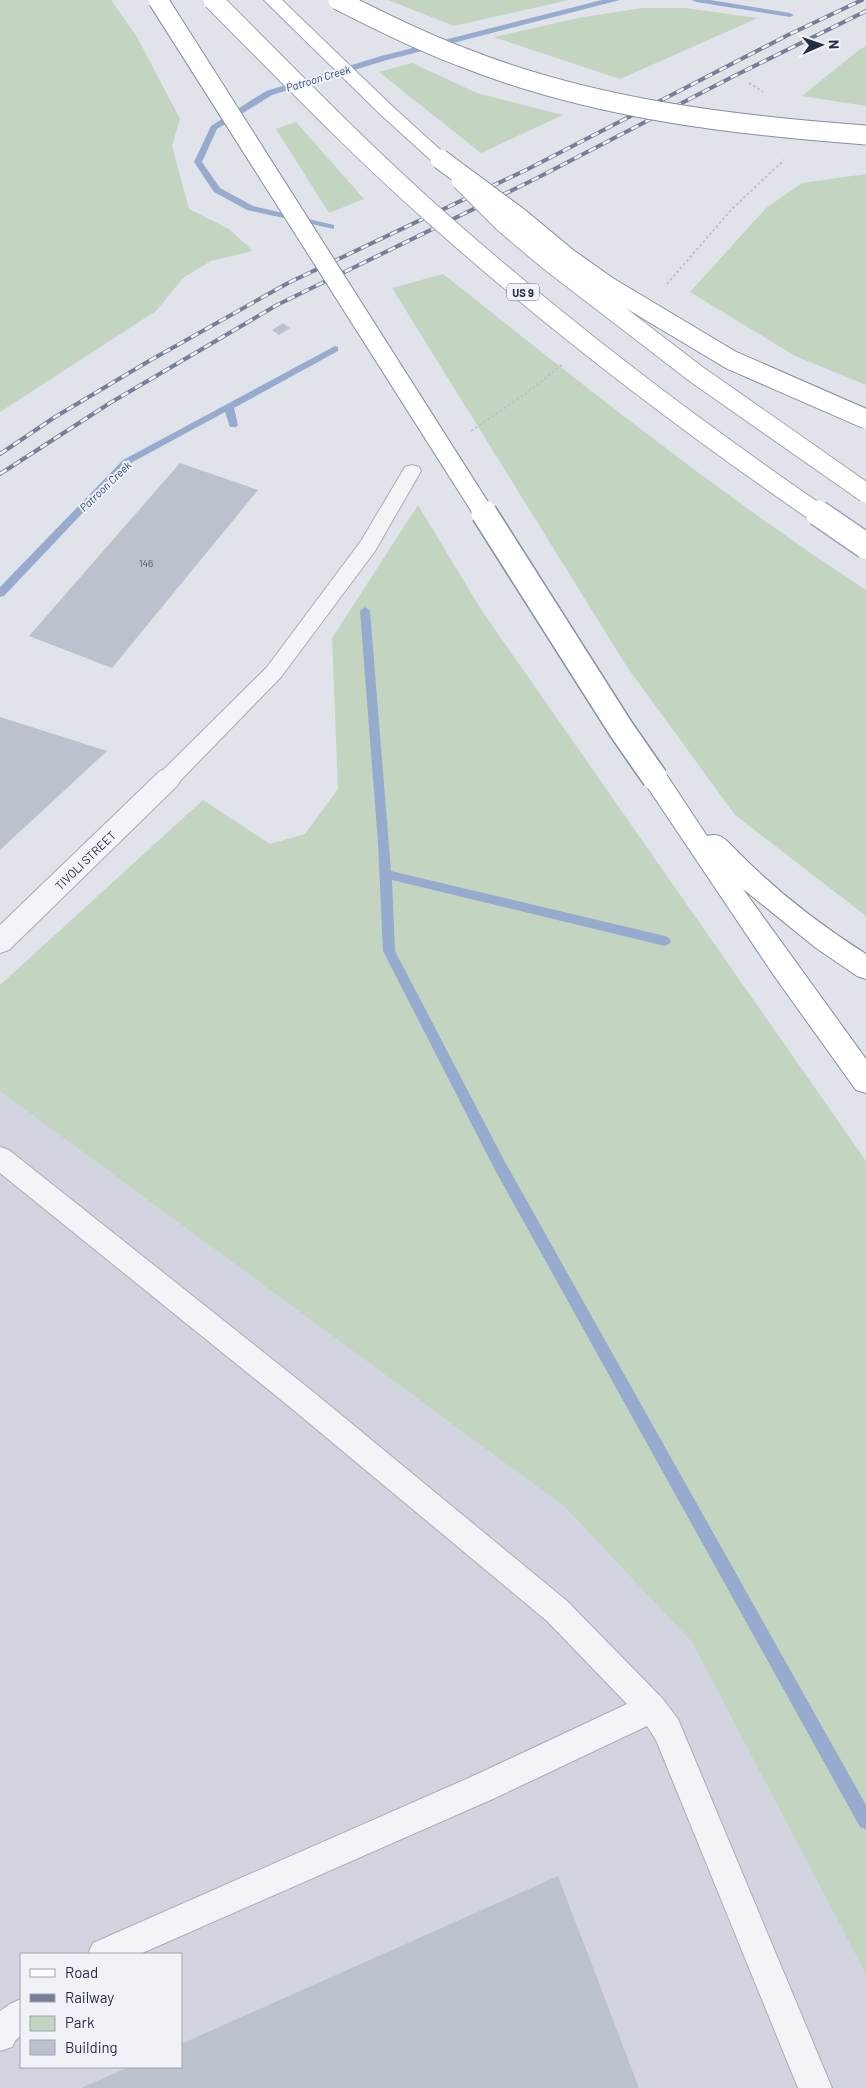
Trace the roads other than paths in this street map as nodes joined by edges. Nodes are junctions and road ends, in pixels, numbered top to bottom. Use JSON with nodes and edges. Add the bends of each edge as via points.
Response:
{"nodes":[{"id":1,"x":158,"y":0,"type":"edge"},
{"id":2,"x":213,"y":0,"type":"edge"},
{"id":3,"x":272,"y":0,"type":"edge"},
{"id":4,"x":338,"y":0,"type":"edge"},
{"id":5,"x":866,"y":135,"type":"edge"},
{"id":6,"x":440,"y":159,"type":"junction"},
{"id":7,"x":866,"y":419,"type":"edge"},
{"id":8,"x":412,"y":471,"type":"dead end"},
{"id":9,"x":866,"y":493,"type":"edge"},
{"id":10,"x":866,"y":546,"type":"edge"},
{"id":11,"x":169,"y":778,"type":"joint"},
{"id":12,"x":655,"y":778,"type":"junction"},
{"id":13,"x":0,"y":942,"type":"edge"},
{"id":14,"x":866,"y":968,"type":"edge"},
{"id":15,"x":866,"y":1081,"type":"edge"},
{"id":16,"x":0,"y":1158,"type":"edge"},
{"id":17,"x":652,"y":1708,"type":"junction"},
{"id":18,"x":106,"y":1953,"type":"edge"},
{"id":19,"x":20,"y":2016,"type":"edge"},
{"id":20,"x":0,"y":2035,"type":"edge"},
{"id":21,"x":815,"y":2088,"type":"edge"}],
"edges":[{"from":1,"to":12,"type":"main road","bridge":true},
{"from":2,"to":10,"type":"main road","number":"US 9","bridge":true,"via":[[380,166],[525,294],[672,410]]},
{"from":3,"to":6,"type":"main road"},
{"from":4,"to":5,"type":"main road","bridge":true,"via":[[448,52],[578,94],[716,121]]},
{"from":6,"to":7,"type":"main road","bridge":true,"via":[[608,287],[731,360]]},
{"from":6,"to":9,"type":"main road","bridge":true,"via":[[505,224],[549,261],[696,374]]},
{"from":8,"to":11,"type":"lane","via":[[368,546],[274,672]]},
{"from":11,"to":13,"type":"street","name":"TIVOLI STREET"},
{"from":12,"to":14,"type":"main road","via":[[736,868],[836,949]]},
{"from":12,"to":15,"type":"main road","via":[[752,925]]},
{"from":16,"to":17,"type":"lane","via":[[301,1399],[557,1611]]},
{"from":17,"to":18,"type":"lane","via":[[484,1787]]},
{"from":17,"to":21,"type":"lane","via":[[667,1730]]},
{"from":19,"to":20,"type":"lane","via":[[3,2028]]}]}
